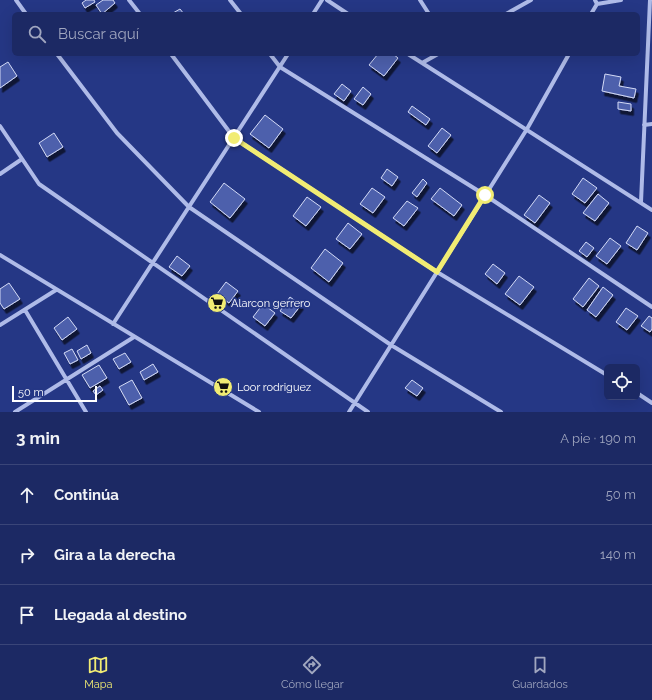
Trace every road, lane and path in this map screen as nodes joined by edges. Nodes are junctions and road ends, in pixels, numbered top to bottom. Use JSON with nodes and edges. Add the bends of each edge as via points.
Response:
{"nodes":[{"id":1,"x":16,"y":0,"type":"edge"},
{"id":2,"x":129,"y":0,"type":"edge"},
{"id":3,"x":230,"y":0,"type":"edge"},
{"id":4,"x":322,"y":0,"type":"edge"},
{"id":5,"x":327,"y":0,"type":"edge"},
{"id":6,"x":420,"y":0,"type":"edge"},
{"id":7,"x":519,"y":0,"type":"edge"},
{"id":8,"x":531,"y":0,"type":"edge"},
{"id":9,"x":621,"y":0,"type":"edge"},
{"id":10,"x":650,"y":0,"type":"edge"},
{"id":11,"x":596,"y":2,"type":"edge"},
{"id":12,"x":522,"y":5,"type":"junction"},
{"id":13,"x":25,"y":12,"type":"edge"},
{"id":14,"x":138,"y":12,"type":"edge"},
{"id":15,"x":239,"y":12,"type":"edge"},
{"id":16,"x":314,"y":12,"type":"edge"},
{"id":17,"x":345,"y":12,"type":"edge"},
{"id":18,"x":428,"y":12,"type":"edge"},
{"id":19,"x":510,"y":12,"type":"edge"},
{"id":20,"x":592,"y":12,"type":"edge"},
{"id":21,"x":59,"y":56,"type":"edge"},
{"id":22,"x":172,"y":56,"type":"edge"},
{"id":23,"x":272,"y":56,"type":"edge"},
{"id":24,"x":287,"y":56,"type":"edge"},
{"id":25,"x":411,"y":56,"type":"edge"},
{"id":26,"x":434,"y":56,"type":"edge"},
{"id":27,"x":568,"y":56,"type":"edge"},
{"id":28,"x":422,"y":63,"type":"junction"},
{"id":29,"x":280,"y":67,"type":"junction"},
{"id":30,"x":652,"y":124,"type":"edge"},
{"id":31,"x":644,"y":125,"type":"junction"},
{"id":32,"x":0,"y":126,"type":"edge"},
{"id":33,"x":527,"y":129,"type":"junction"},
{"id":34,"x":234,"y":138,"type":"junction"},
{"id":35,"x":22,"y":159,"type":"junction"},
{"id":36,"x":0,"y":174,"type":"edge"},
{"id":37,"x":485,"y":195,"type":"junction"},
{"id":38,"x":641,"y":202,"type":"junction"},
{"id":39,"x":189,"y":207,"type":"junction"},
{"id":40,"x":652,"y":210,"type":"edge"},
{"id":41,"x":0,"y":255,"type":"edge"},
{"id":42,"x":153,"y":263,"type":"junction"},
{"id":43,"x":437,"y":272,"type":"junction"},
{"id":44,"x":56,"y":290,"type":"junction"},
{"id":45,"x":652,"y":307,"type":"edge"},
{"id":46,"x":25,"y":310,"type":"junction"},
{"id":47,"x":113,"y":324,"type":"junction"},
{"id":48,"x":0,"y":325,"type":"edge"},
{"id":49,"x":134,"y":337,"type":"junction"},
{"id":50,"x":391,"y":345,"type":"junction"},
{"id":51,"x":604,"y":373,"type":"edge"},
{"id":52,"x":67,"y":381,"type":"junction"},
{"id":53,"x":640,"y":396,"type":"edge"},
{"id":54,"x":354,"y":403,"type":"junction"},
{"id":55,"x":652,"y":403,"type":"edge"},
{"id":56,"x":15,"y":412,"type":"edge"},
{"id":57,"x":86,"y":412,"type":"edge"},
{"id":58,"x":259,"y":412,"type":"edge"},
{"id":59,"x":349,"y":412,"type":"edge"},
{"id":60,"x":368,"y":412,"type":"edge"},
{"id":61,"x":501,"y":412,"type":"edge"}],
"edges":[{"from":1,"to":13,"type":"street"},
{"from":2,"to":14,"type":"street"},
{"from":3,"to":15,"type":"street"},
{"from":4,"to":16,"type":"street"},
{"from":5,"to":17,"type":"street"},
{"from":6,"to":18,"type":"street"},
{"from":7,"to":12,"type":"street"},
{"from":8,"to":12,"type":"street"},
{"from":9,"to":11,"type":"street"},
{"from":10,"to":31,"type":"street"},
{"from":11,"to":20,"type":"street"},
{"from":12,"to":19,"type":"street"},
{"from":21,"to":39,"type":"street","via":[[117,133]]},
{"from":22,"to":34,"type":"street"},
{"from":23,"to":29,"type":"street"},
{"from":24,"to":29,"type":"street"},
{"from":25,"to":28,"type":"street"},
{"from":26,"to":28,"type":"street"},
{"from":27,"to":33,"type":"street"},
{"from":28,"to":33,"type":"street"},
{"from":29,"to":34,"type":"street"},
{"from":29,"to":37,"type":"street"},
{"from":30,"to":31,"type":"street"},
{"from":31,"to":38,"type":"street"},
{"from":32,"to":35,"type":"street"},
{"from":33,"to":37,"type":"street"},
{"from":33,"to":38,"type":"street"},
{"from":34,"to":39,"type":"street"},
{"from":34,"to":43,"type":"street"},
{"from":35,"to":36,"type":"street"},
{"from":35,"to":42,"type":"street","via":[[39,184]]},
{"from":37,"to":43,"type":"street"},
{"from":37,"to":45,"type":"street"},
{"from":38,"to":40,"type":"street"},
{"from":39,"to":42,"type":"street"},
{"from":39,"to":50,"type":"street"},
{"from":41,"to":44,"type":"street"},
{"from":42,"to":47,"type":"street"},
{"from":42,"to":54,"type":"street"},
{"from":43,"to":50,"type":"street"},
{"from":43,"to":51,"type":"street"},
{"from":44,"to":46,"type":"street"},
{"from":44,"to":47,"type":"street"},
{"from":46,"to":48,"type":"street"},
{"from":46,"to":52,"type":"street"},
{"from":47,"to":49,"type":"street"},
{"from":49,"to":52,"type":"street"},
{"from":49,"to":58,"type":"street"},
{"from":50,"to":54,"type":"street"},
{"from":50,"to":61,"type":"street"},
{"from":52,"to":56,"type":"street"},
{"from":52,"to":57,"type":"street"},
{"from":53,"to":55,"type":"street"},
{"from":54,"to":59,"type":"street"},
{"from":54,"to":60,"type":"street"}]}
